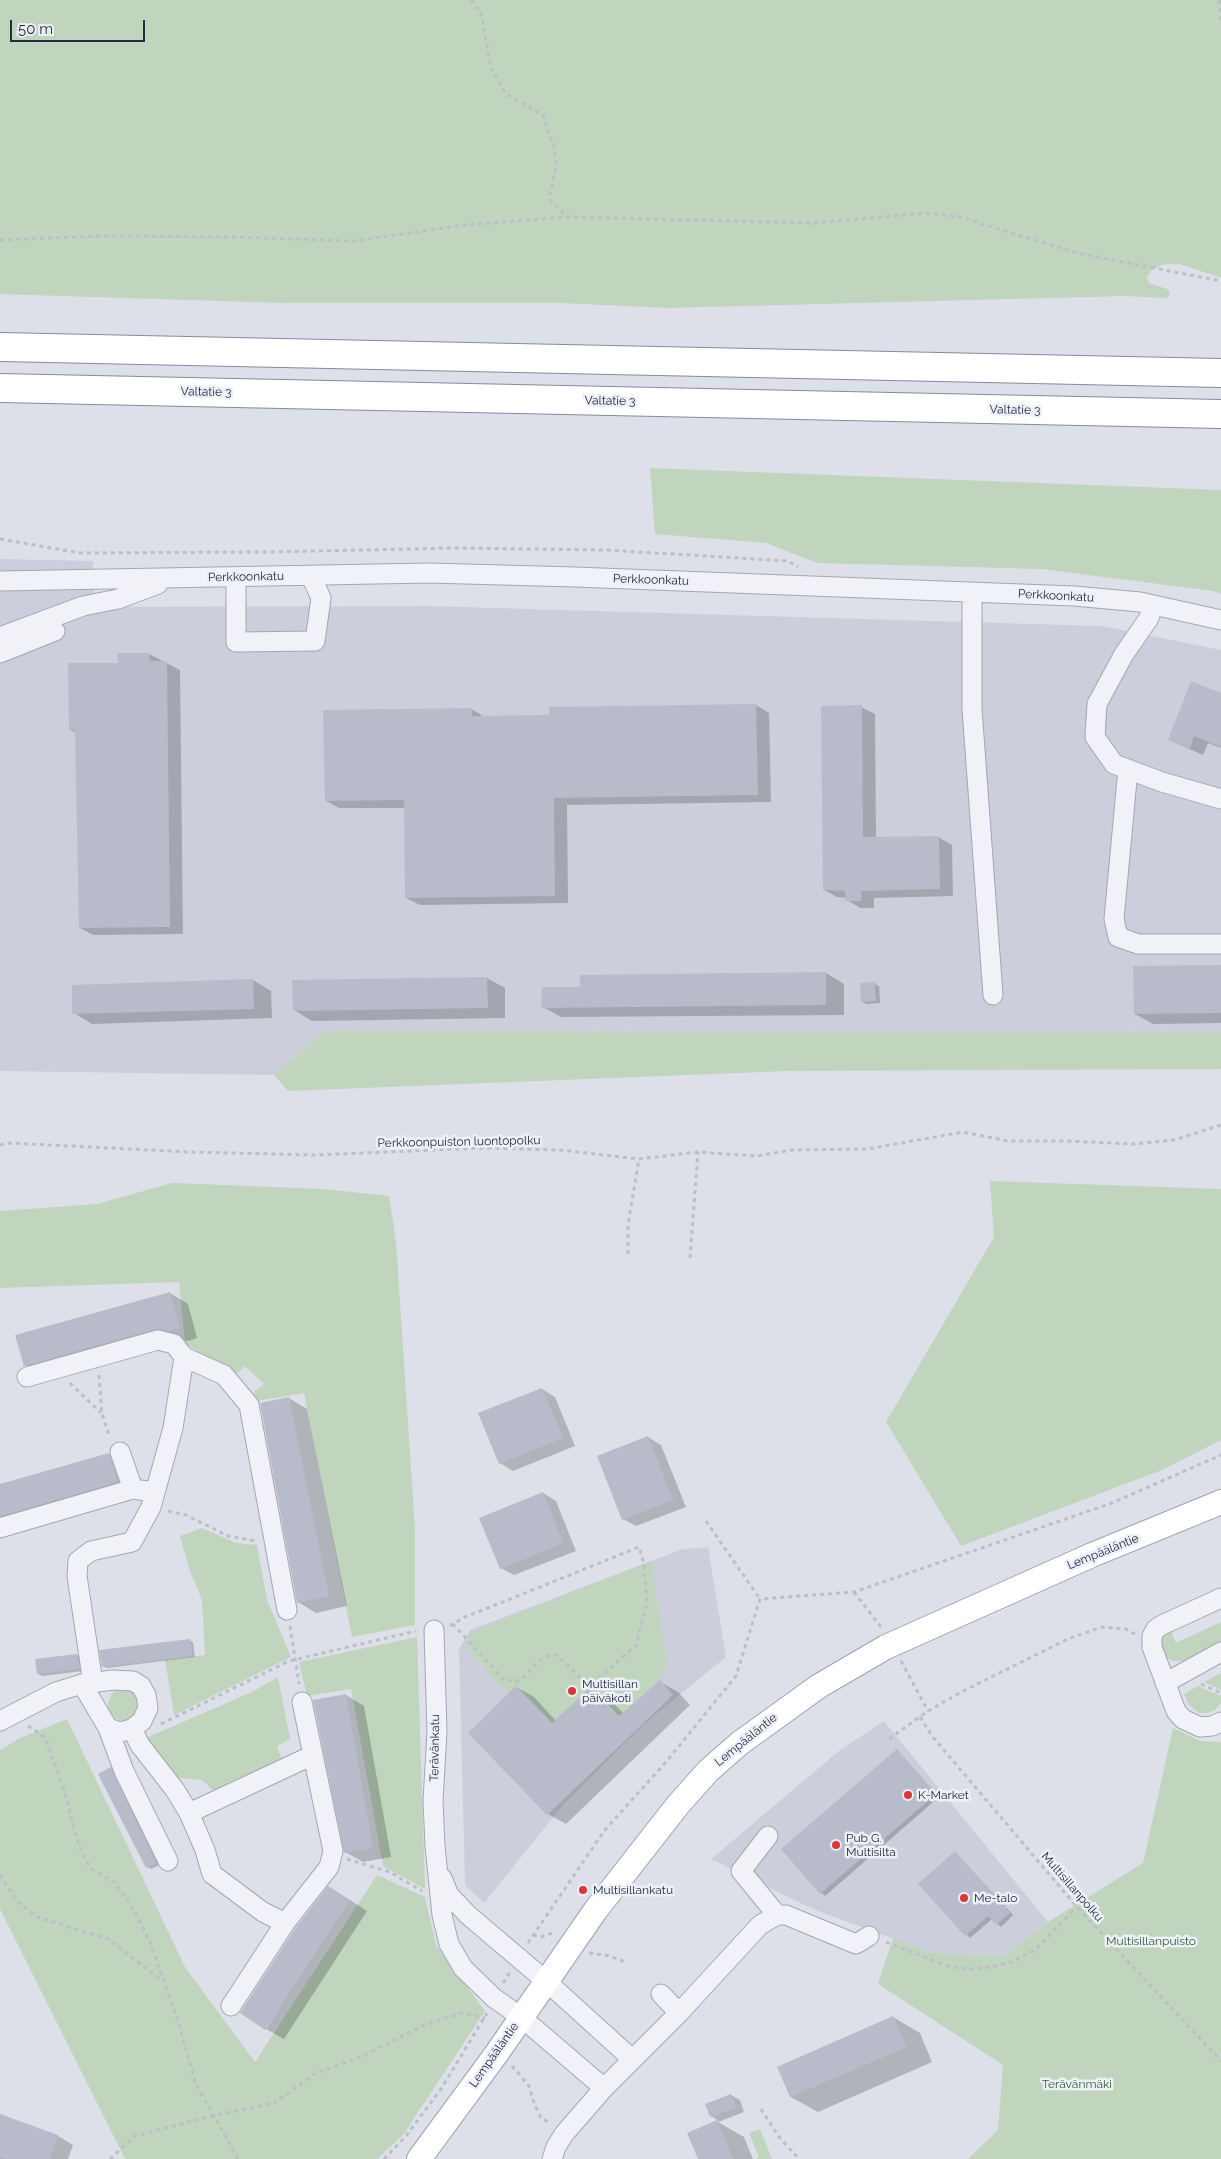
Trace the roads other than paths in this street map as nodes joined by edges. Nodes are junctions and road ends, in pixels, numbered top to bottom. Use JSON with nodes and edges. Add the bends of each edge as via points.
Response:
{"nodes":[{"id":1,"x":0,"y":347,"type":"edge"},
{"id":2,"x":1221,"y":373,"type":"edge"},
{"id":3,"x":0,"y":388,"type":"edge"},
{"id":4,"x":1221,"y":414,"type":"edge"},
{"id":5,"x":312,"y":576,"type":"junction"},
{"id":6,"x":236,"y":577,"type":"junction"},
{"id":7,"x":174,"y":578,"type":"junction"},
{"id":8,"x":0,"y":581,"type":"edge"},
{"id":9,"x":972,"y":592,"type":"junction"},
{"id":10,"x":118,"y":599,"type":"junction"},
{"id":11,"x":1153,"y":605,"type":"junction"},
{"id":12,"x":1221,"y":620,"type":"edge"},
{"id":13,"x":0,"y":637,"type":"edge"},
{"id":14,"x":0,"y":653,"type":"edge"},
{"id":15,"x":1128,"y":770,"type":"junction"},
{"id":16,"x":1221,"y":799,"type":"edge"},
{"id":17,"x":1221,"y":944,"type":"edge"},
{"id":18,"x":992,"y":996,"type":"dead end"},
{"id":19,"x":184,"y":1357,"type":"junction"},
{"id":20,"x":28,"y":1378,"type":"dead end"},
{"id":21,"x":114,"y":1445,"type":"road end"},
{"id":22,"x":133,"y":1489,"type":"junction"},
{"id":23,"x":152,"y":1500,"type":"junction"},
{"id":24,"x":1221,"y":1502,"type":"edge"},
{"id":25,"x":0,"y":1528,"type":"edge"},
{"id":26,"x":1221,"y":1598,"type":"edge"},
{"id":27,"x":287,"y":1610,"type":"road end"},
{"id":28,"x":434,"y":1630,"type":"road end"},
{"id":29,"x":1221,"y":1652,"type":"edge"},
{"id":30,"x":1165,"y":1683,"type":"junction"},
{"id":31,"x":87,"y":1684,"type":"junction"},
{"id":32,"x":302,"y":1702,"type":"road end"},
{"id":33,"x":0,"y":1721,"type":"edge"},
{"id":34,"x":1221,"y":1722,"type":"edge"},
{"id":35,"x":137,"y":1725,"type":"junction"},
{"id":36,"x":108,"y":1728,"type":"junction"},
{"id":37,"x":313,"y":1755,"type":"junction"},
{"id":38,"x":189,"y":1813,"type":"junction"},
{"id":39,"x":768,"y":1836,"type":"dead end"},
{"id":40,"x":168,"y":1861,"type":"dead end"},
{"id":41,"x":436,"y":1865,"type":"junction"},
{"id":42,"x":777,"y":1915,"type":"junction"},
{"id":43,"x":285,"y":1923,"type":"junction"},
{"id":44,"x":869,"y":1936,"type":"road end"},
{"id":45,"x":547,"y":1982,"type":"junction"},
{"id":46,"x":661,"y":1994,"type":"dead end"},
{"id":47,"x":231,"y":2006,"type":"dead end"},
{"id":48,"x":679,"y":2013,"type":"junction"},
{"id":49,"x":521,"y":2017,"type":"junction"},
{"id":50,"x":632,"y":2059,"type":"junction"},
{"id":51,"x":604,"y":2088,"type":"junction"},
{"id":52,"x":419,"y":2159,"type":"edge"},
{"id":53,"x":552,"y":2159,"type":"edge"}],
"edges":[{"from":1,"to":2,"type":"highway"},
{"from":3,"to":4,"type":"highway","name":"Valtatie 3"},
{"from":5,"to":6,"type":"street","name":"Perkkoonkatu"},
{"from":5,"to":6,"type":"street","via":[[321,598],[315,641],[236,642]]},
{"from":5,"to":9,"type":"street","name":"Perkkoonkatu","via":[[429,573],[565,576]]},
{"from":6,"to":7,"type":"street","name":"Perkkoonkatu"},
{"from":7,"to":8,"type":"street","name":"Perkkoonkatu"},
{"from":7,"to":10,"type":"street"},
{"from":9,"to":11,"type":"street","name":"Perkkoonkatu","via":[[1074,596]]},
{"from":9,"to":18,"type":"street","via":[[972,709]]},
{"from":10,"to":13,"type":"street","via":[[83,606]]},
{"from":10,"to":14,"type":"street","via":[[84,619]]},
{"from":11,"to":12,"type":"street","name":"Perkkoonkatu"},
{"from":11,"to":15,"type":"street","via":[[1149,618],[1124,654],[1097,704],[1095,736],[1114,764]]},
{"from":15,"to":16,"type":"street"},
{"from":15,"to":17,"type":"street","via":[[1114,919],[1118,937],[1138,944]]},
{"from":19,"to":20,"type":"street","via":[[174,1344],[158,1340]]},
{"from":19,"to":23,"type":"street","via":[[173,1428]]},
{"from":19,"to":27,"type":"street","via":[[224,1375],[249,1405]]},
{"from":21,"to":22,"type":"street"},
{"from":22,"to":23,"type":"street"},
{"from":22,"to":25,"type":"street"},
{"from":23,"to":31,"type":"street","via":[[132,1542],[91,1551],[78,1561],[76,1576]]},
{"from":24,"to":45,"type":"main road","name":"Lempääläntie","via":[[886,1646],[819,1686],[774,1718],[708,1771],[677,1806],[595,1911]]},
{"from":26,"to":30,"type":"street","via":[[1156,1629],[1152,1646]]},
{"from":28,"to":41,"type":"street","name":"Terävänkatu"},
{"from":29,"to":30,"type":"street"},
{"from":30,"to":34,"type":"street","via":[[1176,1711],[1183,1719],[1200,1727]]},
{"from":31,"to":33,"type":"street","via":[[56,1692]]},
{"from":31,"to":35,"type":"street","via":[[133,1681],[141,1686],[148,1708]]},
{"from":31,"to":36,"type":"street"},
{"from":32,"to":37,"type":"street"},
{"from":35,"to":36,"type":"street","via":[[120,1732]]},
{"from":35,"to":38,"type":"street","via":[[140,1745]]},
{"from":36,"to":40,"type":"street","via":[[124,1771]]},
{"from":37,"to":38,"type":"street"},
{"from":37,"to":43,"type":"street","via":[[333,1851],[329,1867]]},
{"from":38,"to":43,"type":"street","via":[[212,1874],[263,1912]]},
{"from":39,"to":42,"type":"street","via":[[741,1871]]},
{"from":41,"to":45,"type":"street","name":"Terävänkatu","via":[[450,1895],[468,1915]]},
{"from":41,"to":49,"type":"street","name":"Terävänkatu","via":[[449,1944],[463,1968],[494,1998]]},
{"from":42,"to":44,"type":"street","via":[[786,1915],[856,1944]]},
{"from":42,"to":48,"type":"street","via":[[760,1925]]},
{"from":43,"to":47,"type":"street"},
{"from":45,"to":49,"type":"main road","name":"Lempääläntie"},
{"from":45,"to":50,"type":"street"},
{"from":46,"to":48,"type":"street"},
{"from":48,"to":50,"type":"street"},
{"from":49,"to":51,"type":"street"},
{"from":49,"to":52,"type":"main road","name":"Lempääläntie"},
{"from":50,"to":51,"type":"street"},
{"from":51,"to":53,"type":"street","via":[[564,2134]]}]}
